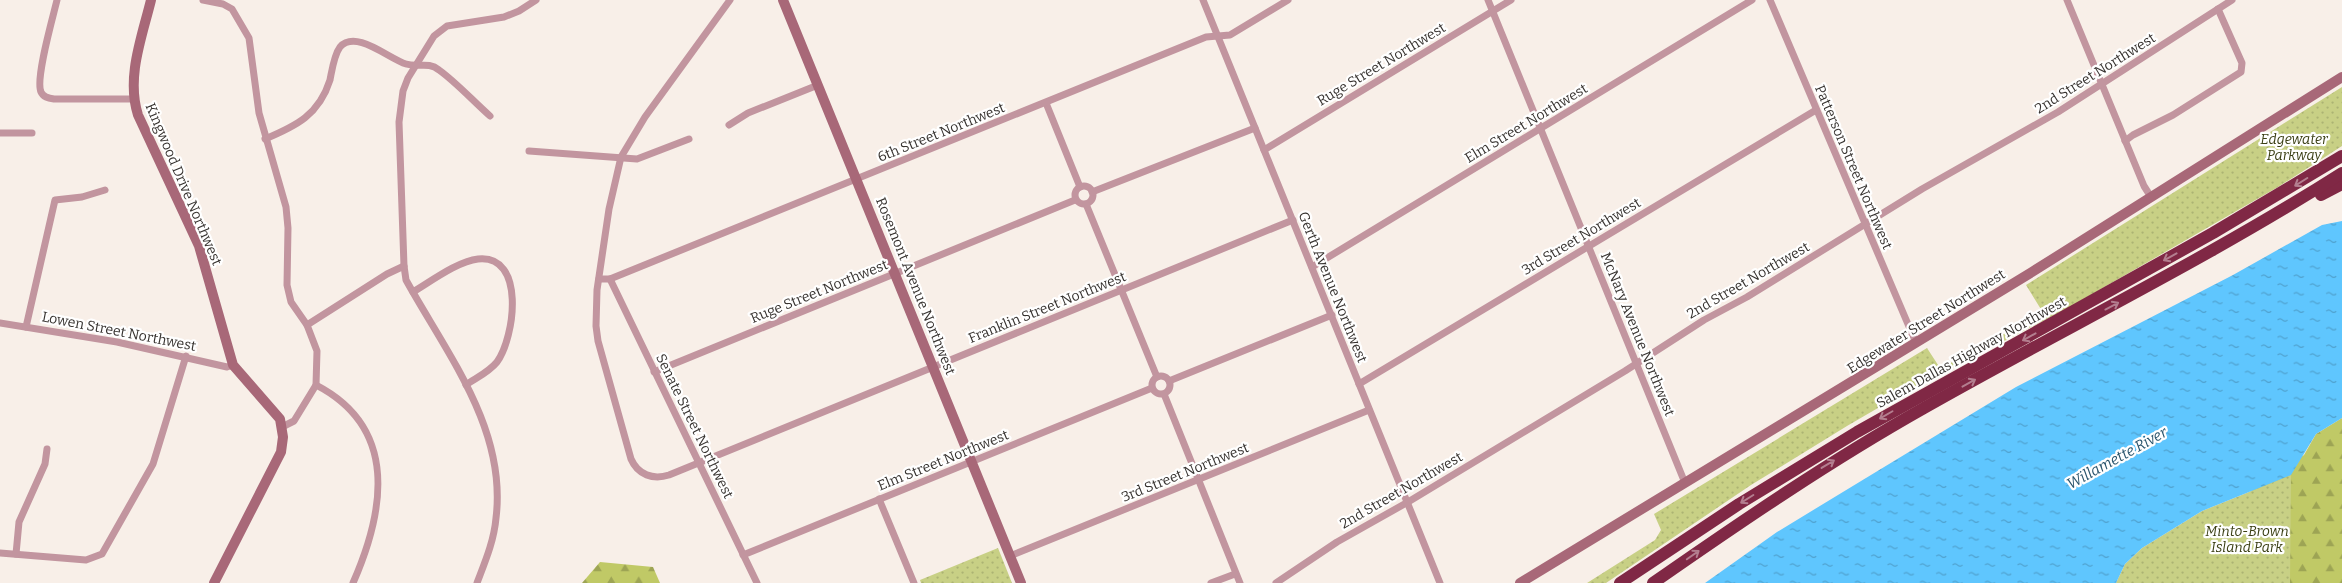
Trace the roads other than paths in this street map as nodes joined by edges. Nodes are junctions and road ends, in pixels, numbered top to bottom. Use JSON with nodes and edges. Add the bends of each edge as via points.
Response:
{"nodes":[{"id":1,"x":57,"y":0,"type":"edge"},
{"id":2,"x":151,"y":0,"type":"edge"},
{"id":3,"x":203,"y":0,"type":"edge"},
{"id":4,"x":536,"y":0,"type":"edge"},
{"id":5,"x":730,"y":0,"type":"edge"},
{"id":6,"x":783,"y":0,"type":"edge"},
{"id":7,"x":1203,"y":0,"type":"edge"},
{"id":8,"x":1288,"y":0,"type":"edge"},
{"id":9,"x":1488,"y":0,"type":"edge"},
{"id":10,"x":1511,"y":0,"type":"edge"},
{"id":11,"x":1752,"y":0,"type":"edge"},
{"id":12,"x":1770,"y":0,"type":"edge"},
{"id":13,"x":2067,"y":0,"type":"edge"},
{"id":14,"x":2232,"y":0,"type":"edge"},
{"id":15,"x":224,"y":2,"type":"edge"},
{"id":16,"x":2218,"y":10,"type":"junction"},
{"id":17,"x":1492,"y":12,"type":"junction"},
{"id":18,"x":1218,"y":36,"type":"junction"},
{"id":19,"x":415,"y":65,"type":"junction"},
{"id":20,"x":2342,"y":78,"type":"edge"},
{"id":21,"x":2102,"y":84,"type":"junction"},
{"id":22,"x":818,"y":85,"type":"junction"},
{"id":23,"x":133,"y":99,"type":"junction"},
{"id":24,"x":1046,"y":103,"type":"junction"},
{"id":25,"x":1816,"y":110,"type":"junction"},
{"id":26,"x":490,"y":116,"type":"dead end"},
{"id":27,"x":729,"y":125,"type":"dead end"},
{"id":28,"x":1255,"y":128,"type":"junction"},
{"id":29,"x":1540,"y":129,"type":"junction"},
{"id":30,"x":0,"y":133,"type":"edge"},
{"id":31,"x":32,"y":133,"type":"dead end"},
{"id":32,"x":265,"y":139,"type":"junction"},
{"id":33,"x":689,"y":139,"type":"dead end"},
{"id":34,"x":2125,"y":141,"type":"junction"},
{"id":35,"x":1264,"y":150,"type":"junction"},
{"id":36,"x":529,"y":151,"type":"dead end"},
{"id":37,"x":2342,"y":156,"type":"edge"},
{"id":38,"x":621,"y":157,"type":"junction"},
{"id":39,"x":2342,"y":173,"type":"edge"},
{"id":40,"x":857,"y":179,"type":"junction"},
{"id":41,"x":2342,"y":184,"type":"edge"},
{"id":42,"x":1080,"y":187,"type":"junction"},
{"id":43,"x":105,"y":190,"type":"dead end"},
{"id":44,"x":1092,"y":192,"type":"junction"},
{"id":45,"x":2151,"y":197,"type":"junction"},
{"id":46,"x":1075,"y":200,"type":"junction"},
{"id":47,"x":1086,"y":204,"type":"junction"},
{"id":48,"x":1293,"y":220,"type":"junction"},
{"id":49,"x":1865,"y":224,"type":"junction"},
{"id":50,"x":2241,"y":236,"type":"junction"},
{"id":51,"x":1588,"y":246,"type":"junction"},
{"id":52,"x":404,"y":266,"type":"junction"},
{"id":53,"x":1312,"y":266,"type":"junction"},
{"id":54,"x":895,"y":274,"type":"junction"},
{"id":55,"x":599,"y":279,"type":"junction"},
{"id":56,"x":610,"y":279,"type":"junction"},
{"id":57,"x":1121,"y":291,"type":"junction"},
{"id":58,"x":413,"y":292,"type":"junction"},
{"id":59,"x":1332,"y":315,"type":"junction"},
{"id":60,"x":0,"y":322,"type":"edge"},
{"id":61,"x":307,"y":325,"type":"junction"},
{"id":62,"x":26,"y":326,"type":"junction"},
{"id":63,"x":1916,"y":343,"type":"junction"},
{"id":64,"x":186,"y":356,"type":"junction"},
{"id":65,"x":1636,"y":363,"type":"junction"},
{"id":66,"x":233,"y":365,"type":"junction"},
{"id":67,"x":934,"y":367,"type":"junction"},
{"id":68,"x":654,"y":372,"type":"junction"},
{"id":69,"x":1157,"y":377,"type":"junction"},
{"id":70,"x":1169,"y":381,"type":"junction"},
{"id":71,"x":1359,"y":384,"type":"junction"},
{"id":72,"x":316,"y":385,"type":"junction"},
{"id":73,"x":466,"y":385,"type":"junction"},
{"id":74,"x":1152,"y":388,"type":"junction"},
{"id":75,"x":1164,"y":394,"type":"junction"},
{"id":76,"x":1369,"y":410,"type":"junction"},
{"id":77,"x":282,"y":428,"type":"junction"},
{"id":78,"x":47,"y":449,"type":"dead end"},
{"id":79,"x":700,"y":463,"type":"junction"},
{"id":80,"x":972,"y":463,"type":"junction"},
{"id":81,"x":1198,"y":480,"type":"junction"},
{"id":82,"x":1685,"y":483,"type":"junction"},
{"id":83,"x":879,"y":500,"type":"junction"},
{"id":84,"x":1408,"y":502,"type":"junction"},
{"id":85,"x":0,"y":553,"type":"edge"},
{"id":86,"x":16,"y":554,"type":"junction"},
{"id":87,"x":743,"y":555,"type":"junction"},
{"id":88,"x":1010,"y":556,"type":"junction"},
{"id":89,"x":1235,"y":574,"type":"junction"},
{"id":90,"x":214,"y":583,"type":"edge"},
{"id":91,"x":353,"y":583,"type":"edge"},
{"id":92,"x":477,"y":583,"type":"edge"},
{"id":93,"x":757,"y":583,"type":"edge"},
{"id":94,"x":914,"y":583,"type":"edge"},
{"id":95,"x":1021,"y":583,"type":"edge"},
{"id":96,"x":1211,"y":583,"type":"edge"},
{"id":97,"x":1240,"y":583,"type":"edge"},
{"id":98,"x":1276,"y":583,"type":"edge"},
{"id":99,"x":1440,"y":583,"type":"edge"},
{"id":100,"x":1520,"y":583,"type":"edge"},
{"id":101,"x":1620,"y":583,"type":"edge"},
{"id":102,"x":1653,"y":583,"type":"edge"}],
"edges":[{"from":1,"to":23,"type":"street","via":[[41,71],[41,92],[45,97],[54,99]]},
{"from":2,"to":23,"type":"street","name":"Kingwood Drive Northwest","via":[[135,70]]},
{"from":3,"to":15,"type":"street"},
{"from":4,"to":19,"type":"street","via":[[519,12],[504,17],[447,26],[434,36]]},
{"from":5,"to":38,"type":"street","name":"Franklin Street Northwest","via":[[645,117]]},
{"from":6,"to":22,"type":"street","name":"Rosemont Avenue Northwest"},
{"from":7,"to":18,"type":"street","name":"Gerth Avenue Northwest"},
{"from":8,"to":18,"type":"street","name":"6th Street Northwest","via":[[1230,35]]},
{"from":9,"to":17,"type":"street","name":"McNary Avenue Northwest"},
{"from":10,"to":17,"type":"street","name":"Ruge Street Northwest"},
{"from":11,"to":29,"type":"street","name":"Elm Street Northwest"},
{"from":12,"to":25,"type":"street","name":"Patterson Street Northwest"},
{"from":13,"to":21,"type":"street"},
{"from":14,"to":16,"type":"street","name":"2nd Street Northwest"},
{"from":15,"to":32,"type":"street","via":[[232,9],[249,38]]},
{"from":16,"to":21,"type":"street","name":"2nd Street Northwest"},
{"from":16,"to":34,"type":"street","via":[[2242,63],[2241,72],[2174,115]]},
{"from":17,"to":29,"type":"street","name":"McNary Avenue Northwest"},
{"from":17,"to":35,"type":"street","name":"Ruge Street Northwest"},
{"from":18,"to":24,"type":"street","name":"6th Street Northwest","via":[[1206,37]]},
{"from":18,"to":28,"type":"street","name":"Gerth Avenue Northwest"},
{"from":19,"to":26,"type":"street","via":[[425,64],[438,69]]},
{"from":19,"to":32,"type":"street","via":[[407,65],[364,43],[348,42],[338,51],[328,85],[307,118]]},
{"from":19,"to":52,"type":"street","via":[[403,91],[400,122]]},
{"from":20,"to":45,"type":"street","name":"Edgewater Street Northwest"},
{"from":21,"to":34,"type":"street"},
{"from":21,"to":49,"type":"street","name":"2nd Street Northwest"},
{"from":22,"to":27,"type":"street","via":[[748,113]]},
{"from":22,"to":40,"type":"street","name":"Rosemont Avenue Northwest"},
{"from":23,"to":66,"type":"street","name":"Kingwood Drive Northwest","via":[[145,133],[199,246]]},
{"from":24,"to":40,"type":"street","name":"6th Street Northwest"},
{"from":24,"to":42,"type":"street"},
{"from":25,"to":49,"type":"street","name":"Patterson Street Northwest"},
{"from":25,"to":51,"type":"street","name":"3rd Street Northwest"},
{"from":28,"to":35,"type":"street","name":"Gerth Avenue Northwest"},
{"from":28,"to":44,"type":"street"},
{"from":29,"to":51,"type":"street","name":"McNary Avenue Northwest"},
{"from":29,"to":53,"type":"street","name":"Elm Street Northwest"},
{"from":30,"to":31,"type":"street"},
{"from":32,"to":61,"type":"street","via":[[286,207],[287,285],[291,302]]},
{"from":33,"to":38,"type":"street","via":[[637,159]]},
{"from":34,"to":45,"type":"street"},
{"from":35,"to":48,"type":"street","name":"Gerth Avenue Northwest"},
{"from":36,"to":38,"type":"street"},
{"from":37,"to":101,"type":"highway","name":"Salem Dallas Highway Northwest","one_way":true,"via":[[2213,233],[1857,432],[1739,504]]},
{"from":38,"to":55,"type":"street","name":"Franklin Street Northwest","via":[[609,208]]},
{"from":39,"to":50,"type":"highway","name":"Salem Dallas Highway Northwest"},
{"from":40,"to":54,"type":"street","name":"Rosemont Avenue Northwest"},
{"from":40,"to":56,"type":"street","name":"6th Street Northwest"},
{"from":41,"to":50,"type":"highway"},
{"from":42,"to":44,"type":"street","via":[[1089,187]]},
{"from":42,"to":46,"type":"street","via":[[1076,190]]},
{"from":43,"to":62,"type":"street","via":[[55,200]]},
{"from":44,"to":47,"type":"street","via":[[1091,202]]},
{"from":45,"to":63,"type":"street","name":"Edgewater Street Northwest"},
{"from":46,"to":47,"type":"street"},
{"from":46,"to":54,"type":"street","name":"Ruge Street Northwest"},
{"from":47,"to":57,"type":"street"},
{"from":48,"to":53,"type":"street","name":"Gerth Avenue Northwest"},
{"from":48,"to":57,"type":"street","name":"Franklin Street Northwest"},
{"from":49,"to":63,"type":"street","name":"Patterson Street Northwest"},
{"from":49,"to":65,"type":"street","name":"2nd Street Northwest"},
{"from":102,"to":50,"type":"highway","name":"Salem Dallas Highway Northwest","one_way":true,"via":[[1774,498],[1852,450]]},
{"from":51,"to":65,"type":"street","name":"McNary Avenue Northwest"},
{"from":51,"to":71,"type":"street","name":"3rd Street Northwest"},
{"from":52,"to":58,"type":"street","via":[[406,280]]},
{"from":52,"to":61,"type":"street"},
{"from":53,"to":59,"type":"street","name":"Gerth Avenue Northwest"},
{"from":54,"to":67,"type":"street","name":"Rosemont Avenue Northwest"},
{"from":54,"to":68,"type":"street","name":"Ruge Street Northwest"},
{"from":55,"to":56,"type":"street","name":"6th Street Northwest"},
{"from":55,"to":79,"type":"street","name":"Franklin Street Northwest","via":[[596,308],[598,341],[634,466],[646,475],[662,477]]},
{"from":56,"to":68,"type":"street","name":"Senate Street Northwest"},
{"from":57,"to":67,"type":"street","name":"Franklin Street Northwest"},
{"from":57,"to":69,"type":"street"},
{"from":58,"to":73,"type":"street"},
{"from":58,"to":73,"type":"street","via":[[476,259],[497,261],[508,274],[512,294],[508,339],[496,362]]},
{"from":59,"to":70,"type":"street"},
{"from":59,"to":71,"type":"street","name":"Gerth Avenue Northwest"},
{"from":60,"to":62,"type":"street","name":"Lowen Street Northwest"},
{"from":61,"to":72,"type":"street","via":[[316,350]]},
{"from":62,"to":64,"type":"street","name":"Lowen Street Northwest"},
{"from":63,"to":82,"type":"street","name":"Edgewater Street Northwest"},
{"from":64,"to":66,"type":"street","name":"Lowen Street Northwest","via":[[227,367]]},
{"from":64,"to":86,"type":"street","via":[[153,464],[102,554],[86,560]]},
{"from":65,"to":82,"type":"street","name":"McNary Avenue Northwest"},
{"from":65,"to":84,"type":"street","name":"2nd Street Northwest"},
{"from":66,"to":77,"type":"street","name":"Kingwood Drive Northwest","via":[[276,413]]},
{"from":67,"to":79,"type":"street","name":"Franklin Street Northwest"},
{"from":67,"to":80,"type":"street","name":"Rosemont Avenue Northwest"},
{"from":68,"to":79,"type":"street","name":"Senate Street Northwest"},
{"from":69,"to":70,"type":"street"},
{"from":69,"to":74,"type":"street"},
{"from":70,"to":75,"type":"street"},
{"from":71,"to":76,"type":"street","name":"Gerth Avenue Northwest"},
{"from":72,"to":77,"type":"street","via":[[294,421]]},
{"from":72,"to":91,"type":"street","via":[[340,399],[363,424],[377,471],[376,520]]},
{"from":73,"to":92,"type":"street","via":[[486,430],[496,469],[498,497],[492,543]]},
{"from":74,"to":75,"type":"street"},
{"from":74,"to":80,"type":"street","name":"Elm Street Northwest"},
{"from":75,"to":81,"type":"street"},
{"from":76,"to":81,"type":"street","name":"3rd Street Northwest"},
{"from":76,"to":84,"type":"street","name":"Gerth Avenue Northwest"},
{"from":77,"to":90,"type":"street","via":[[281,452]]},
{"from":78,"to":86,"type":"street","via":[[45,464],[19,522]]},
{"from":79,"to":87,"type":"street","name":"Senate Street Northwest"},
{"from":80,"to":83,"type":"street","name":"Elm Street Northwest"},
{"from":80,"to":88,"type":"street","name":"Rosemont Avenue Northwest"},
{"from":81,"to":88,"type":"street","name":"3rd Street Northwest"},
{"from":81,"to":89,"type":"street"},
{"from":82,"to":100,"type":"street","name":"Edgewater Street Northwest"},
{"from":83,"to":87,"type":"street","name":"Elm Street Northwest"},
{"from":83,"to":94,"type":"street"},
{"from":84,"to":98,"type":"street","name":"2nd Street Northwest","via":[[1337,542]]},
{"from":84,"to":99,"type":"street","name":"Gerth Avenue Northwest"},
{"from":85,"to":86,"type":"street"},
{"from":87,"to":93,"type":"street","name":"Senate Street Northwest"},
{"from":88,"to":95,"type":"street","name":"Rosemont Avenue Northwest"},
{"from":89,"to":96,"type":"street"},
{"from":89,"to":97,"type":"street"}]}
